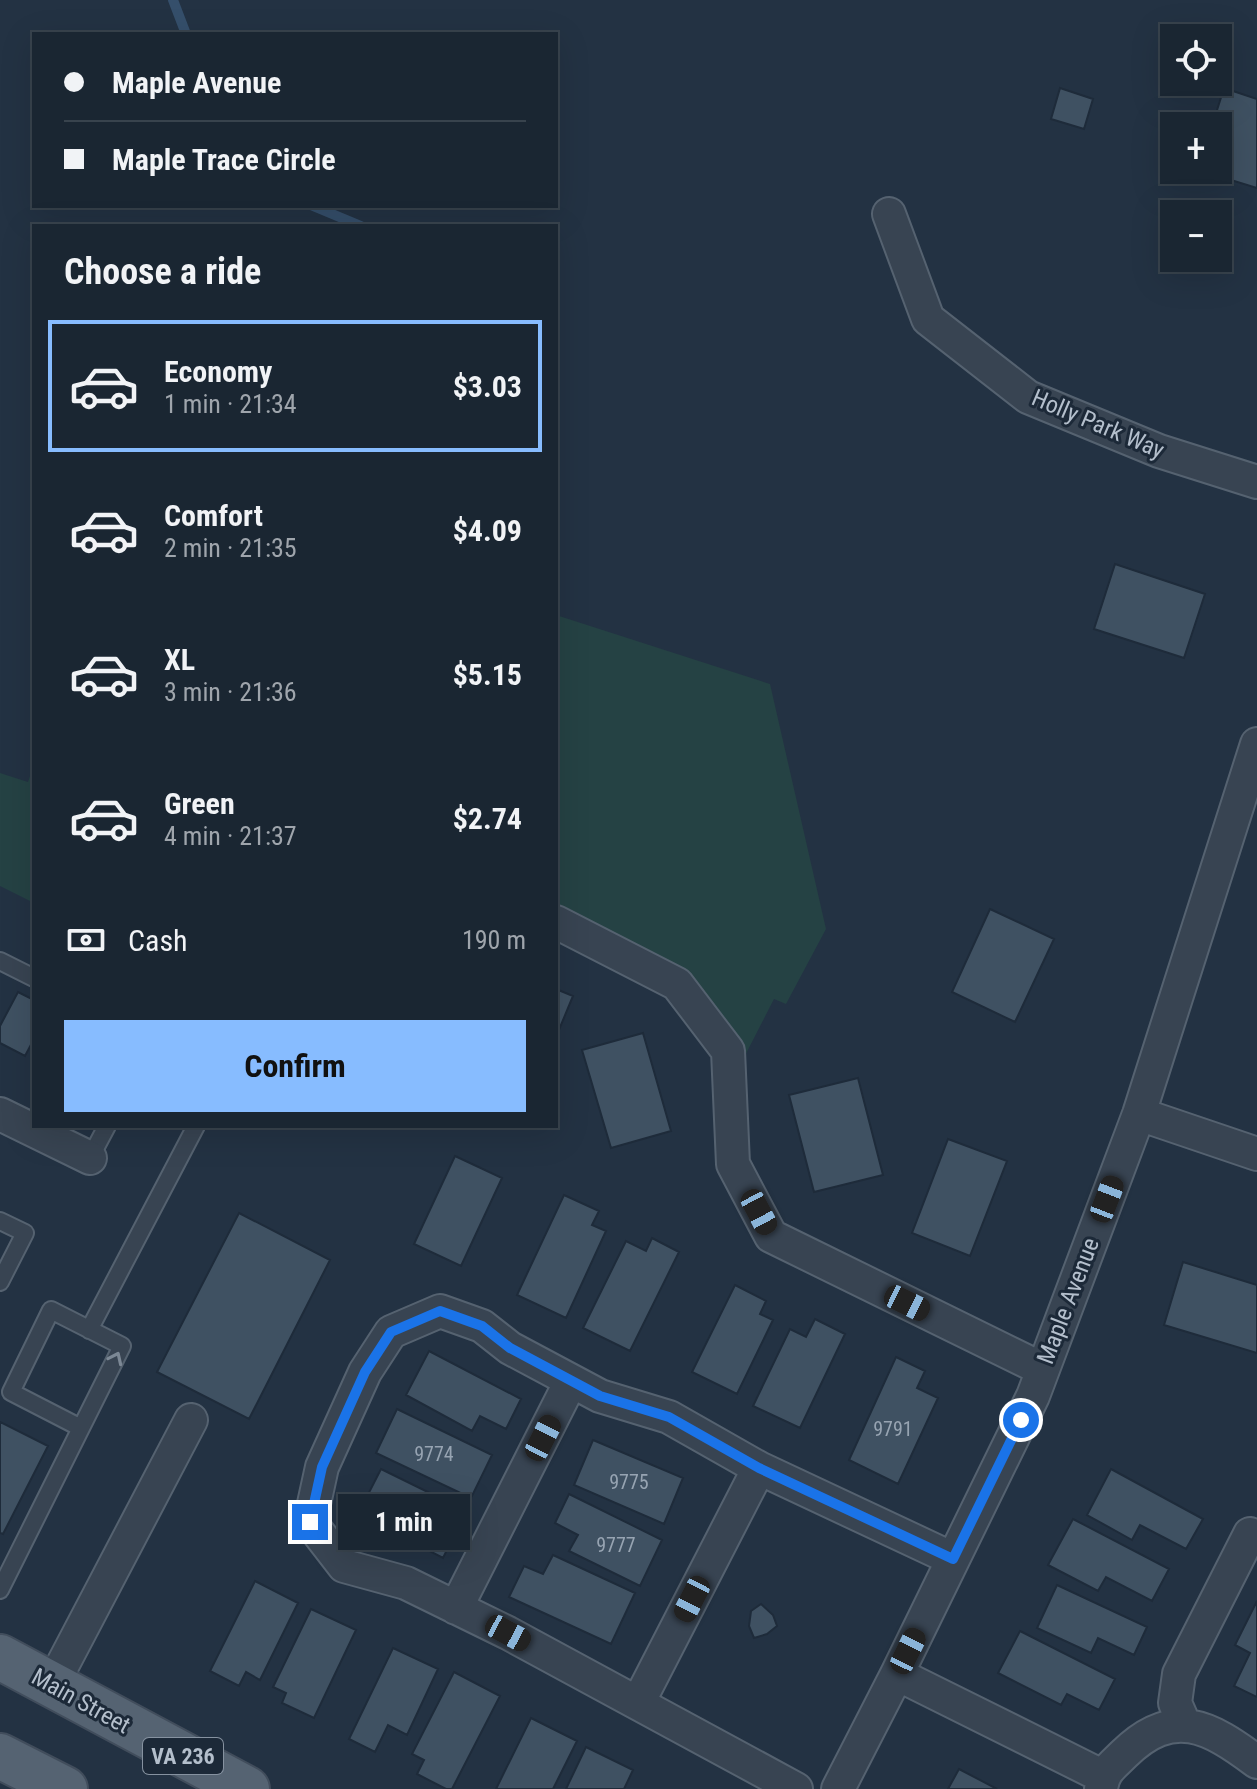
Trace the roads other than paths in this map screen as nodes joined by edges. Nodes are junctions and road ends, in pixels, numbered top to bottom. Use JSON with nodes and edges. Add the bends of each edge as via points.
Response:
{"nodes":[{"id":1,"x":889,"y":214,"type":"dead end"},
{"id":2,"x":1257,"y":482,"type":"edge"},
{"id":3,"x":1257,"y":744,"type":"edge"},
{"id":4,"x":558,"y":923,"type":"edge"},
{"id":5,"x":0,"y":961,"type":"edge"},
{"id":6,"x":32,"y":977,"type":"edge"},
{"id":7,"x":0,"y":1114,"type":"edge"},
{"id":8,"x":1139,"y":1114,"type":"junction"},
{"id":9,"x":106,"y":1128,"type":"edge"},
{"id":10,"x":195,"y":1128,"type":"edge"},
{"id":11,"x":1257,"y":1154,"type":"edge"},
{"id":12,"x":90,"y":1158,"type":"joint"},
{"id":13,"x":0,"y":1221,"type":"edge"},
{"id":14,"x":0,"y":1282,"type":"edge"},
{"id":15,"x":89,"y":1330,"type":"junction"},
{"id":16,"x":1042,"y":1369,"type":"junction"},
{"id":17,"x":571,"y":1381,"type":"junction"},
{"id":18,"x":191,"y":1420,"type":"dead end"},
{"id":19,"x":81,"y":1428,"type":"junction"},
{"id":20,"x":759,"y":1468,"type":"junction"},
{"id":21,"x":1250,"y":1534,"type":"dead end"},
{"id":22,"x":953,"y":1559,"type":"junction"},
{"id":23,"x":0,"y":1590,"type":"edge"},
{"id":24,"x":456,"y":1608,"type":"junction"},
{"id":25,"x":0,"y":1657,"type":"edge"},
{"id":26,"x":897,"y":1674,"type":"junction"},
{"id":27,"x":52,"y":1685,"type":"junction"},
{"id":28,"x":638,"y":1703,"type":"junction"},
{"id":29,"x":1185,"y":1726,"type":"junction"},
{"id":30,"x":0,"y":1756,"type":"edge"},
{"id":31,"x":1257,"y":1762,"type":"edge"},
{"id":32,"x":1102,"y":1783,"type":"edge"},
{"id":33,"x":65,"y":1789,"type":"edge"},
{"id":34,"x":247,"y":1789,"type":"edge"},
{"id":35,"x":796,"y":1789,"type":"edge"},
{"id":36,"x":838,"y":1789,"type":"edge"}],
"edges":[{"from":1,"to":2,"type":"street","name":"Holly Park Way","via":[[928,319],[1028,397],[1159,451]]},
{"from":3,"to":8,"type":"street","name":"Maple Avenue"},
{"from":4,"to":16,"type":"street","via":[[677,984],[728,1051],[733,1164],[771,1236]]},
{"from":5,"to":6,"type":"lane"},
{"from":7,"to":12,"type":"street"},
{"from":8,"to":11,"type":"street"},
{"from":8,"to":16,"type":"street","name":"Maple Avenue"},
{"from":9,"to":12,"type":"lane"},
{"from":10,"to":15,"type":"lane"},
{"from":13,"to":14,"type":"lane","via":[[25,1233]]},
{"from":19,"to":15,"type":"lane","one_way":true,"via":[[122,1346]]},
{"from":15,"to":19,"type":"lane","via":[[51,1310],[11,1392]]},
{"from":16,"to":22,"type":"street","name":"Maple Avenue"},
{"from":17,"to":20,"type":"street","via":[[600,1396],[669,1417]]},
{"from":17,"to":24,"type":"street"},
{"from":17,"to":24,"type":"street","via":[[482,1326],[440,1311],[391,1332],[365,1372],[322,1467],[310,1522],[344,1566],[406,1583]]},
{"from":18,"to":27,"type":"street"},
{"from":19,"to":23,"type":"lane"},
{"from":20,"to":22,"type":"street"},
{"from":20,"to":28,"type":"street"},
{"from":21,"to":29,"type":"street","via":[[1179,1674],[1175,1703]]},
{"from":22,"to":26,"type":"street","name":"Maple Avenue"},
{"from":24,"to":28,"type":"street"},
{"from":25,"to":27,"type":"main road","name":"Main Street","number":"VA 236"},
{"from":26,"to":32,"type":"street"},
{"from":26,"to":36,"type":"street","name":"Maple Avenue"},
{"from":27,"to":34,"type":"main road","name":"Main Street","number":"VA 236"},
{"from":28,"to":35,"type":"street"},
{"from":29,"to":31,"type":"street","via":[[1214,1733]]},
{"from":29,"to":32,"type":"street","via":[[1161,1727],[1133,1746]]},
{"from":30,"to":33,"type":"main road"}]}
